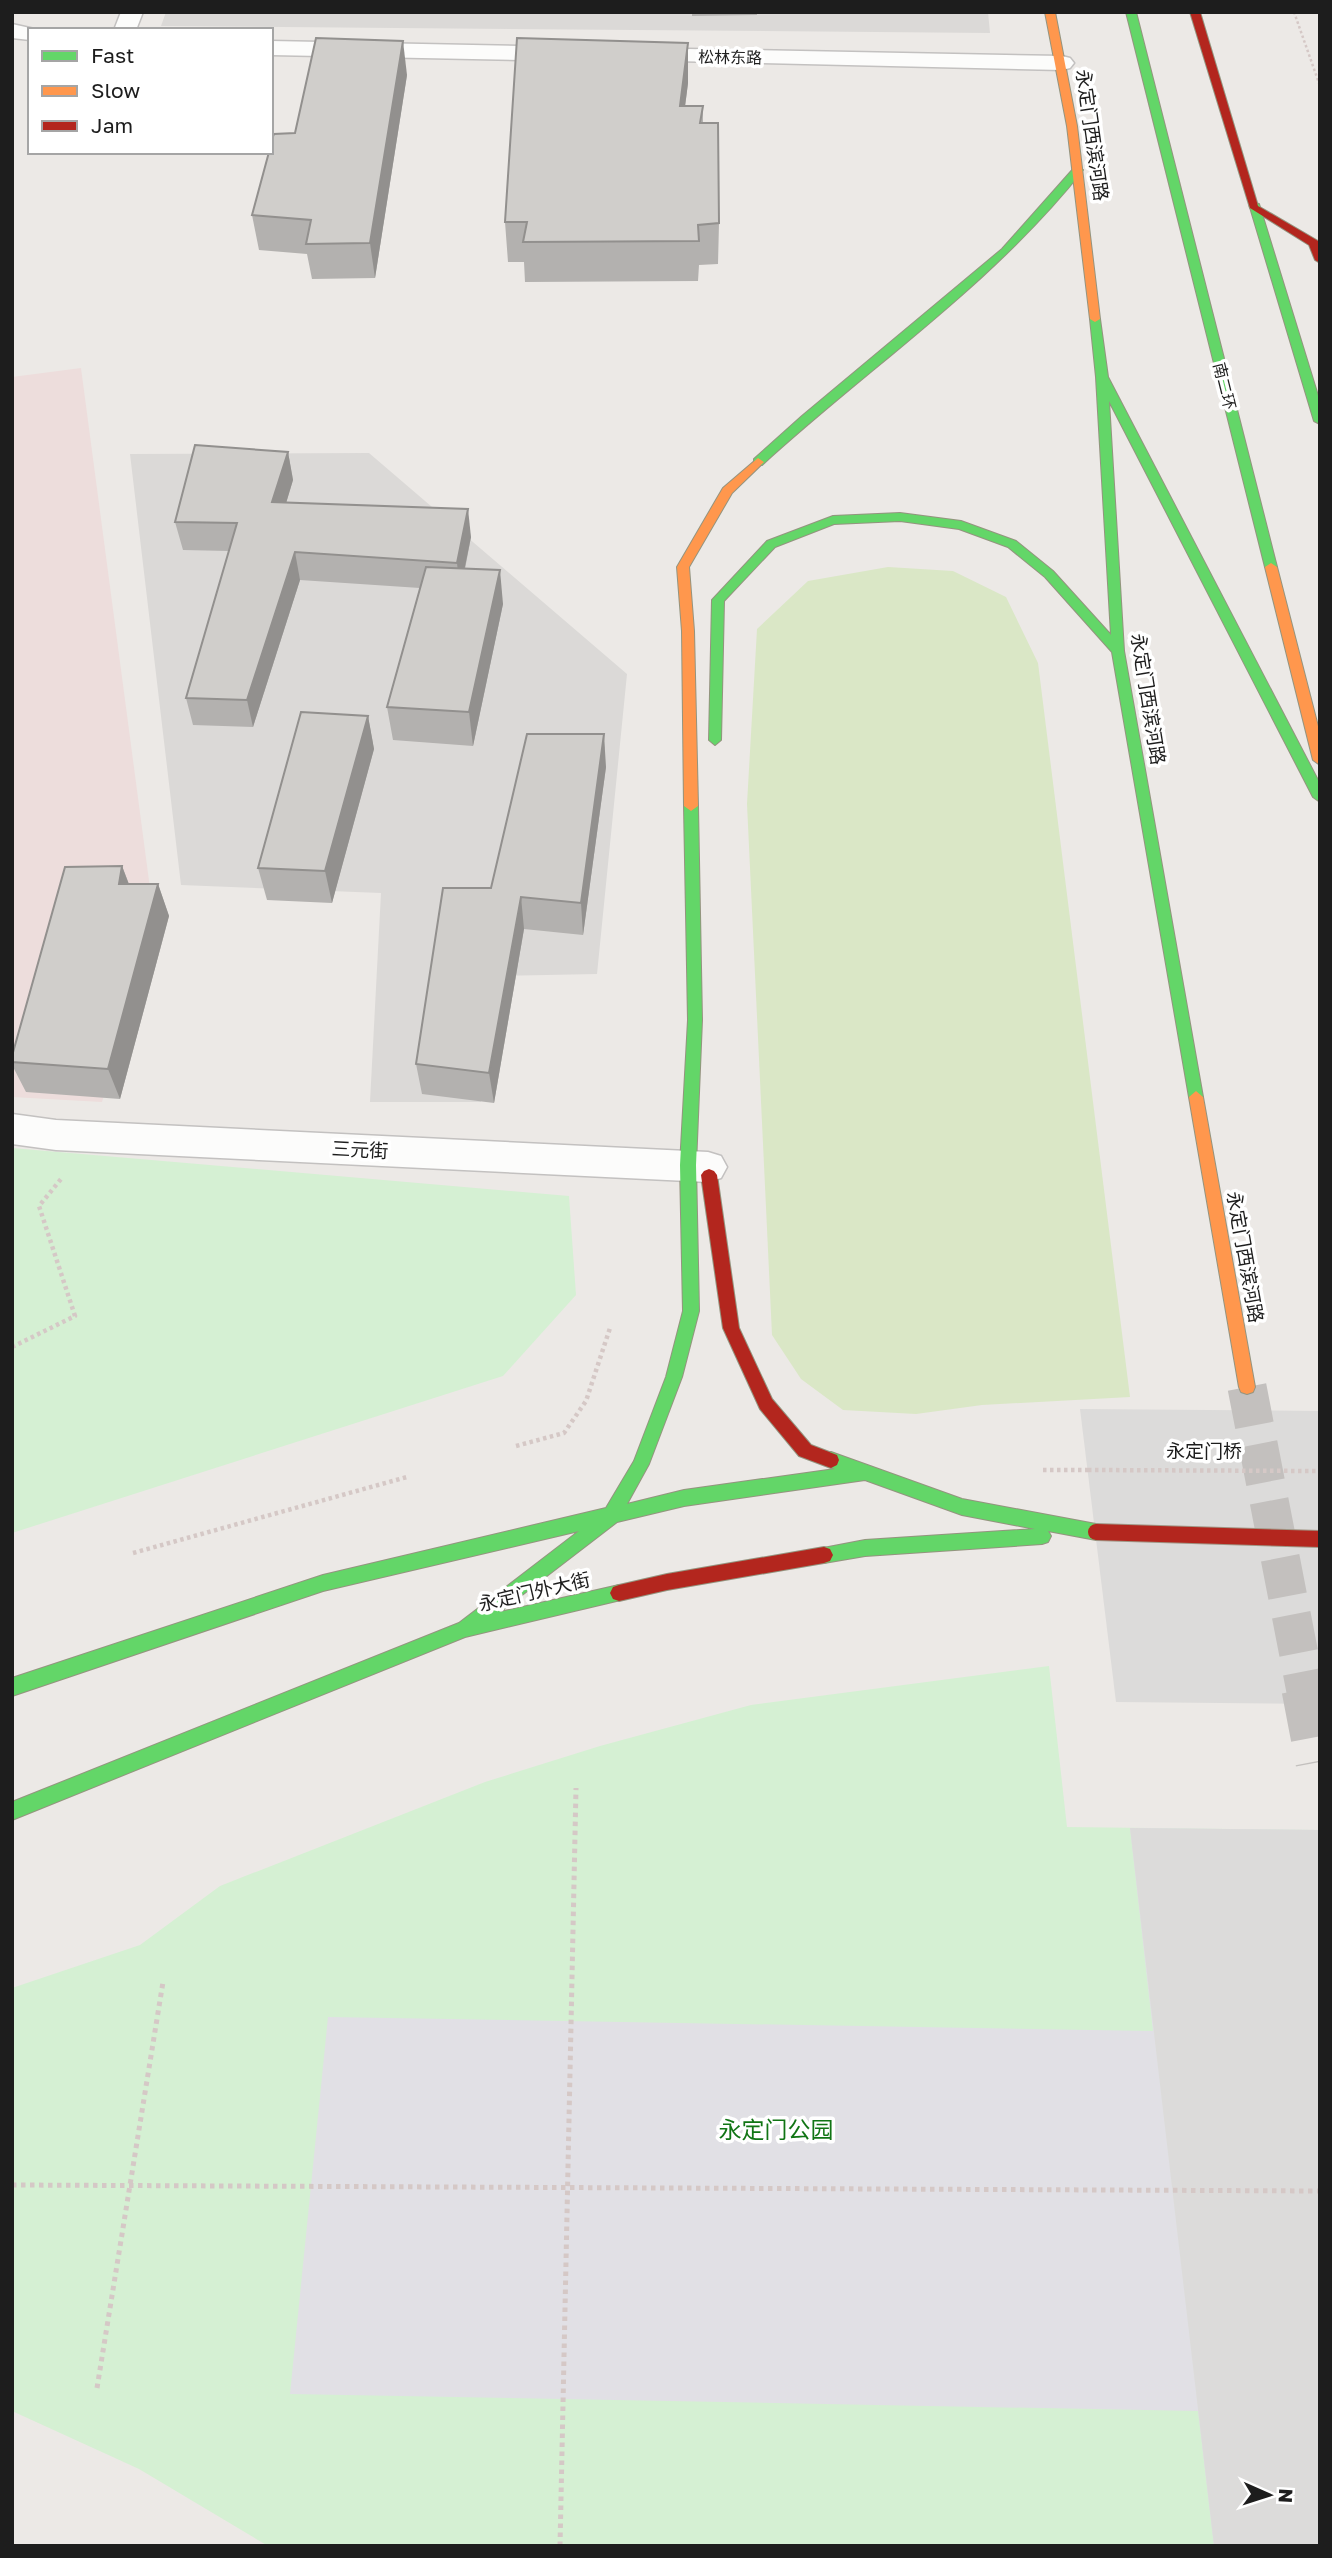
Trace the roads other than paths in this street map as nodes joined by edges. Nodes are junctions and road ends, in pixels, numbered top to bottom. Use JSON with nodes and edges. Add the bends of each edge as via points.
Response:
{"nodes":[{"id":1,"x":1050,"y":12,"type":"edge"},
{"id":2,"x":1131,"y":12,"type":"edge"},
{"id":3,"x":1195,"y":12,"type":"edge"},
{"id":4,"x":273,"y":48,"type":"edge"},
{"id":5,"x":590,"y":54,"type":"edge"},
{"id":6,"x":618,"y":55,"type":"edge"},
{"id":7,"x":1062,"y":64,"type":"junction"},
{"id":8,"x":1078,"y":170,"type":"junction"},
{"id":9,"x":1255,"y":208,"type":"junction"},
{"id":10,"x":1320,"y":260,"type":"edge"},
{"id":11,"x":1102,"y":377,"type":"junction"},
{"id":12,"x":1320,"y":421,"type":"edge"},
{"id":13,"x":1118,"y":651,"type":"junction"},
{"id":14,"x":715,"y":752,"type":"dead end"},
{"id":15,"x":1320,"y":761,"type":"edge"},
{"id":16,"x":1320,"y":797,"type":"edge"},
{"id":17,"x":711,"y":987,"type":"dead end"},
{"id":18,"x":710,"y":1056,"type":"dead end"},
{"id":19,"x":12,"y":1129,"type":"edge"},
{"id":20,"x":701,"y":1162,"type":"junction"},
{"id":21,"x":1247,"y":1387,"type":"tunnel mouth"},
{"id":22,"x":867,"y":1472,"type":"junction"},
{"id":23,"x":611,"y":1516,"type":"junction"},
{"id":24,"x":1096,"y":1532,"type":"junction"},
{"id":25,"x":1320,"y":1539,"type":"edge"},
{"id":26,"x":465,"y":1629,"type":"junction"},
{"id":27,"x":12,"y":1687,"type":"edge"},
{"id":28,"x":12,"y":1811,"type":"edge"}],
"edges":[{"from":1,"to":7,"type":"main road","name":"永定门西滨河路"},
{"from":2,"to":15,"type":"main road","name":"南二环"},
{"from":3,"to":9,"type":"main road"},
{"from":4,"to":5,"type":"street"},
{"from":6,"to":7,"type":"street","name":"松林东路"},
{"from":7,"to":8,"type":"main road","name":"永定门西滨河路"},
{"from":8,"to":11,"type":"main road","name":"永定门西滨河路"},
{"from":8,"to":20,"type":"main road","via":[[1006,251],[806,418],[727,491],[682,567],[688,631]]},
{"from":9,"to":10,"type":"main road","via":[[1314,243]]},
{"from":9,"to":12,"type":"main road"},
{"from":11,"to":13,"type":"main road","name":"永定门西滨河路"},
{"from":11,"to":16,"type":"main road"},
{"from":13,"to":14,"type":"main road","via":[[1049,574],[1012,544],[961,525],[900,517],[833,520],[771,544],[718,600]]},
{"from":13,"to":21,"type":"main road","name":"永定门西滨河路"},
{"from":17,"to":18,"type":"main road"},
{"from":19,"to":20,"type":"street","name":"三元街","via":[[94,1137]]},
{"from":20,"to":22,"type":"main road","via":[[731,1328],[761,1394],[805,1451]]},
{"from":20,"to":23,"type":"main road","via":[[691,1311],[674,1377],[645,1453]]},
{"from":22,"to":23,"type":"main road","via":[[684,1498]]},
{"from":22,"to":24,"type":"main road","via":[[962,1507]]},
{"from":23,"to":26,"type":"main road"},
{"from":23,"to":27,"type":"main road","via":[[323,1583]]},
{"from":24,"to":25,"type":"main road","bridge":true},
{"from":24,"to":26,"type":"main road","name":"永定门外大街","via":[[865,1548],[667,1582]]},
{"from":26,"to":28,"type":"main road","name":"永定门外大街"}]}
